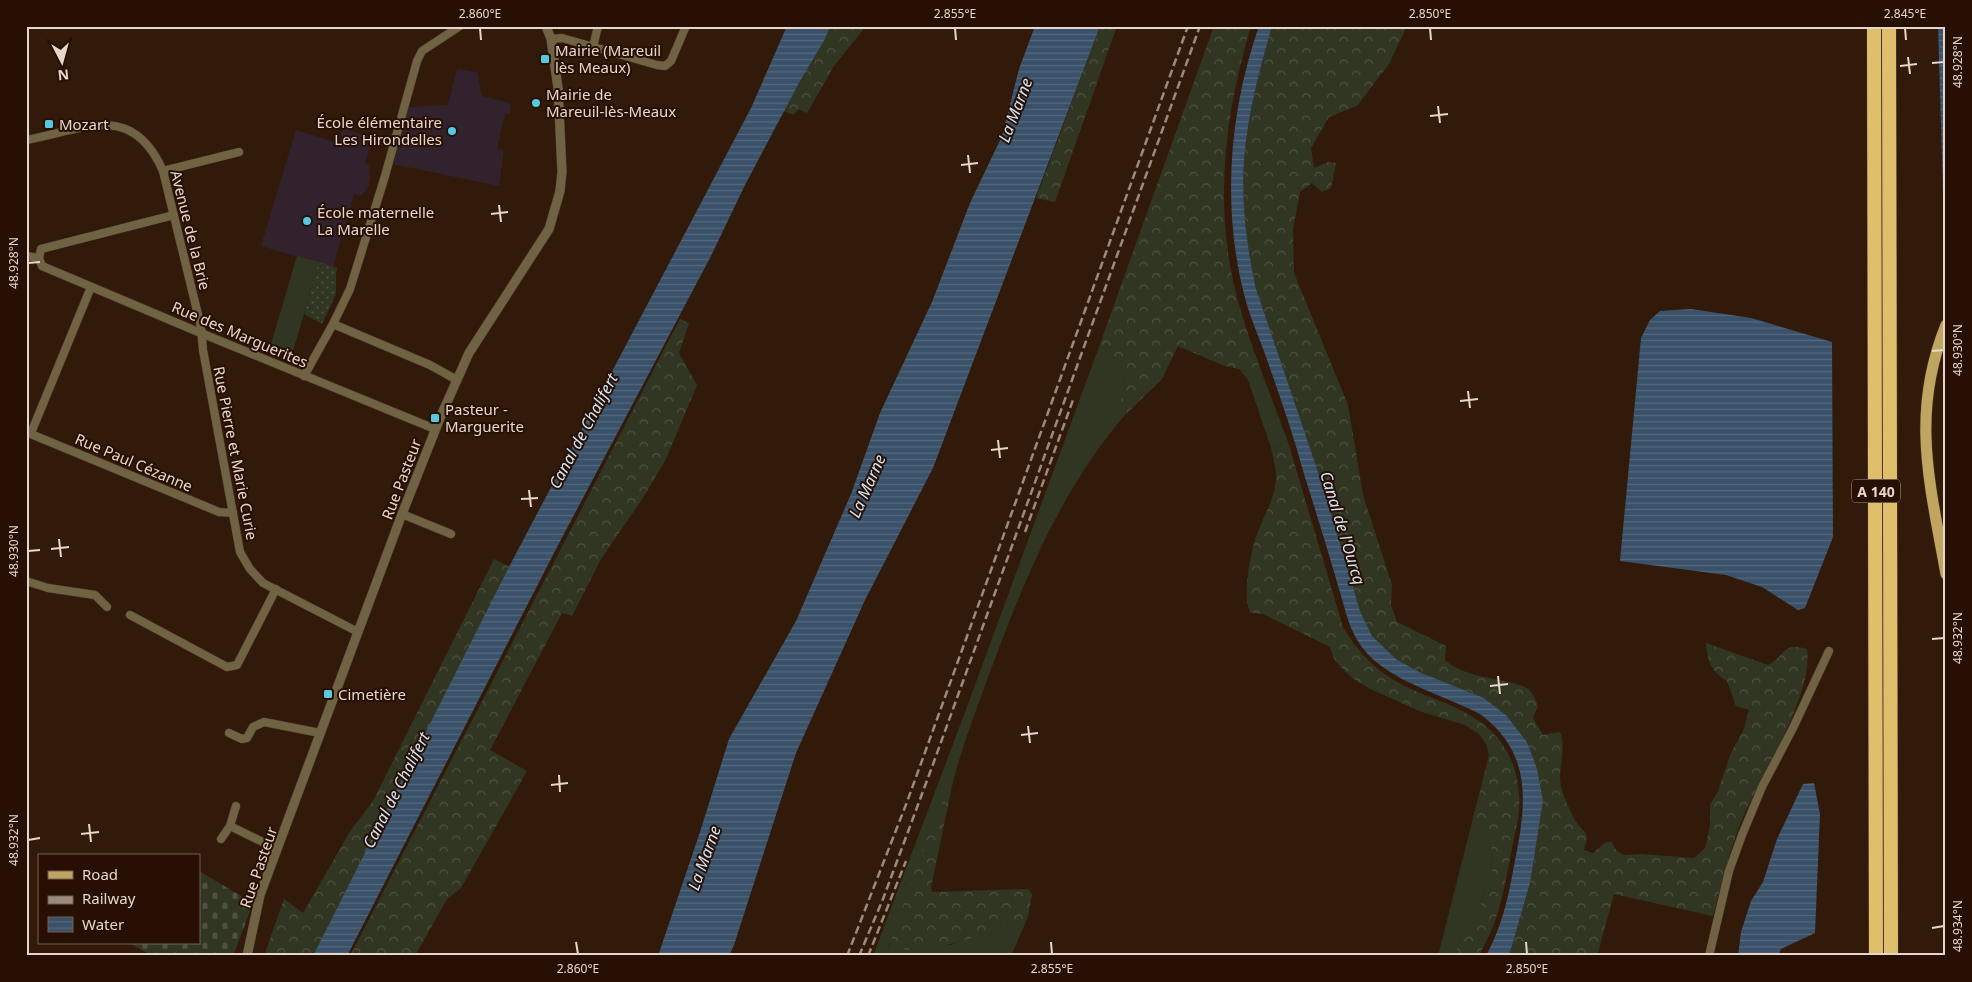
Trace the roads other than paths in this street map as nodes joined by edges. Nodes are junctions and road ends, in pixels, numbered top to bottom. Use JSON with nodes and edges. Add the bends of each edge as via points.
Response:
{"nodes":[{"id":1,"x":460,"y":26,"type":"edge"},
{"id":2,"x":546,"y":26,"type":"edge"},
{"id":3,"x":598,"y":26,"type":"edge"},
{"id":4,"x":686,"y":26,"type":"edge"},
{"id":5,"x":1874,"y":26,"type":"edge"},
{"id":6,"x":1889,"y":26,"type":"edge"},
{"id":7,"x":551,"y":39,"type":"junction"},
{"id":8,"x":593,"y":47,"type":"junction"},
{"id":9,"x":26,"y":140,"type":"edge"},
{"id":10,"x":239,"y":152,"type":"dead end"},
{"id":11,"x":163,"y":170,"type":"junction"},
{"id":12,"x":174,"y":215,"type":"junction"},
{"id":13,"x":26,"y":256,"type":"edge"},
{"id":14,"x":39,"y":258,"type":"junction"},
{"id":15,"x":91,"y":287,"type":"junction"},
{"id":16,"x":333,"y":324,"type":"junction"},
{"id":17,"x":1946,"y":325,"type":"edge"},
{"id":18,"x":202,"y":334,"type":"junction"},
{"id":19,"x":304,"y":376,"type":"junction"},
{"id":20,"x":457,"y":380,"type":"junction"},
{"id":21,"x":435,"y":429,"type":"junction"},
{"id":22,"x":28,"y":433,"type":"edge"},
{"id":23,"x":233,"y":513,"type":"junction"},
{"id":24,"x":402,"y":514,"type":"junction"},
{"id":25,"x":451,"y":534,"type":"dead end"},
{"id":26,"x":1946,"y":574,"type":"edge"},
{"id":27,"x":26,"y":581,"type":"edge"},
{"id":28,"x":276,"y":590,"type":"junction"},
{"id":29,"x":107,"y":607,"type":"dead end"},
{"id":30,"x":130,"y":615,"type":"dead end"},
{"id":31,"x":358,"y":632,"type":"junction"},
{"id":32,"x":1829,"y":651,"type":"dead end"},
{"id":33,"x":230,"y":733,"type":"dead end"},
{"id":34,"x":320,"y":733,"type":"junction"},
{"id":35,"x":236,"y":806,"type":"dead end"},
{"id":36,"x":230,"y":826,"type":"junction"},
{"id":37,"x":221,"y":838,"type":"dead end"},
{"id":38,"x":278,"y":849,"type":"junction"},
{"id":39,"x":247,"y":956,"type":"edge"},
{"id":40,"x":1709,"y":956,"type":"edge"},
{"id":41,"x":1876,"y":956,"type":"edge"},
{"id":42,"x":1891,"y":956,"type":"edge"}],
"edges":[{"from":1,"to":16,"type":"street","via":[[422,52],[417,61],[356,270]]},
{"from":2,"to":7,"type":"street","name":"Rue Pasteur"},
{"from":3,"to":8,"type":"street"},
{"from":4,"to":8,"type":"street","via":[[671,61],[665,66]]},
{"from":5,"to":41,"type":"highway","number":"A 140"},
{"from":6,"to":42,"type":"highway","number":"A 140"},
{"from":7,"to":8,"type":"street","via":[[562,38]]},
{"from":7,"to":20,"type":"street","name":"Rue Pasteur","via":[[558,104],[560,192],[549,229],[469,352]]},
{"from":9,"to":11,"type":"street","name":"Avenue de la Brie","via":[[92,125],[111,124],[146,142]]},
{"from":10,"to":11,"type":"street"},
{"from":11,"to":12,"type":"street","name":"Avenue de la Brie"},
{"from":12,"to":14,"type":"street","via":[[41,249]]},
{"from":12,"to":18,"type":"street","name":"Avenue de la Brie"},
{"from":13,"to":14,"type":"street"},
{"from":14,"to":15,"type":"street","name":"Rue des Marguerites","via":[[42,266]]},
{"from":15,"to":18,"type":"street","name":"Rue des Marguerites"},
{"from":15,"to":22,"type":"street"},
{"from":16,"to":19,"type":"street"},
{"from":16,"to":20,"type":"street","via":[[430,365]]},
{"from":17,"to":26,"type":"main road","via":[[1935,353],[1927,393],[1925,437]]},
{"from":18,"to":19,"type":"street","name":"Rue des Marguerites"},
{"from":18,"to":23,"type":"street","name":"Rue Pierre et Marie Curie"},
{"from":19,"to":21,"type":"street","name":"Rue des Marguerites"},
{"from":20,"to":21,"type":"street","name":"Rue Pasteur"},
{"from":21,"to":24,"type":"street","name":"Rue Pasteur"},
{"from":22,"to":23,"type":"street","name":"Rue Paul Cézanne","via":[[219,512]]},
{"from":23,"to":28,"type":"street","name":"Rue Pierre et Marie Curie","via":[[240,552],[263,584]]},
{"from":24,"to":25,"type":"street"},
{"from":24,"to":31,"type":"street","name":"Rue Pasteur"},
{"from":27,"to":29,"type":"street","via":[[95,595]]},
{"from":28,"to":30,"type":"street","via":[[237,665],[231,667]]},
{"from":28,"to":31,"type":"street","name":"Rue Pierre et Marie Curie"},
{"from":31,"to":34,"type":"street","name":"Rue Pasteur"},
{"from":32,"to":40,"type":"street","via":[[1762,786],[1742,835],[1729,871]]},
{"from":33,"to":34,"type":"street","via":[[247,738],[253,727],[264,722]]},
{"from":34,"to":38,"type":"street","name":"Rue Pasteur"},
{"from":35,"to":36,"type":"street"},
{"from":36,"to":37,"type":"street"},
{"from":36,"to":38,"type":"street"},
{"from":38,"to":39,"type":"street","name":"Rue Pasteur","via":[[260,895]]}]}
